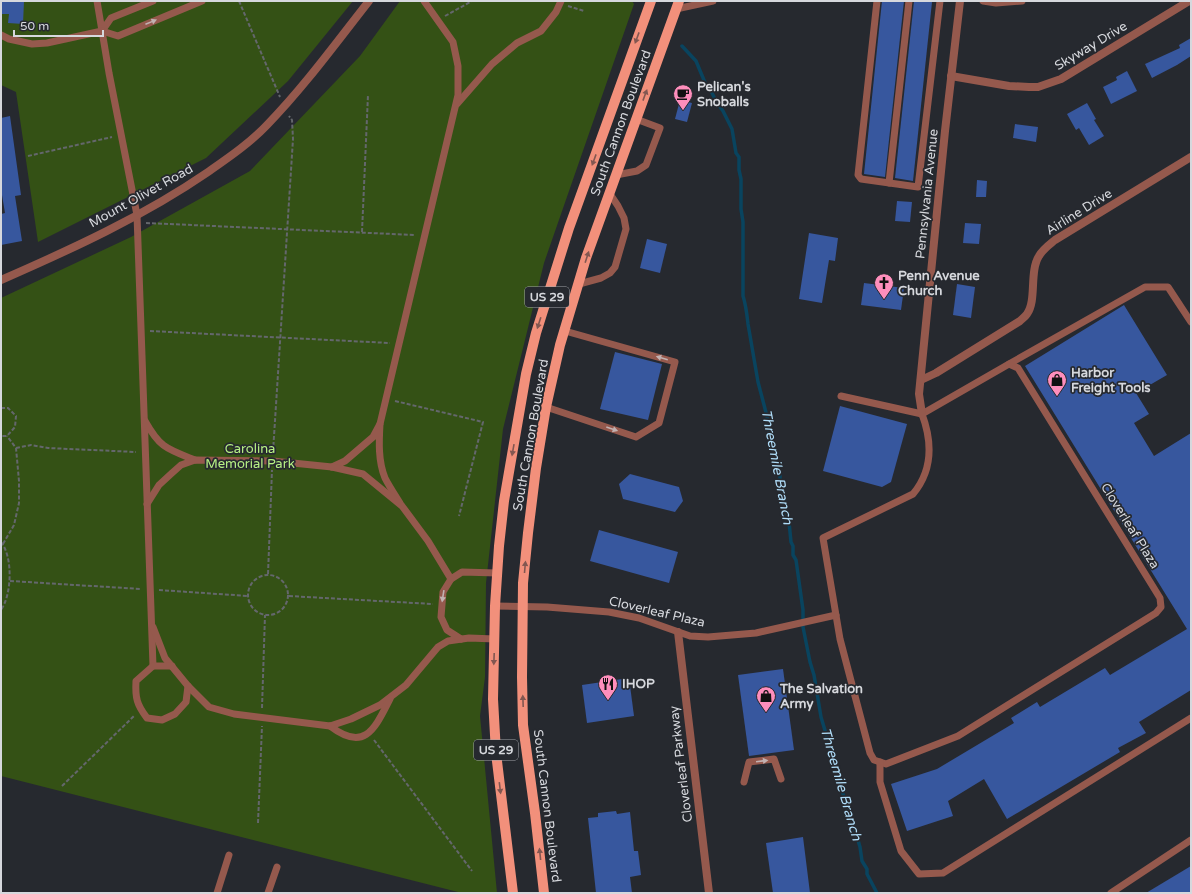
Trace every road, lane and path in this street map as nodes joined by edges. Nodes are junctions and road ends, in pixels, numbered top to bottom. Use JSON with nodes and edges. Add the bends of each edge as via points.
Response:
{"nodes":[{"id":1,"x":97,"y":1,"type":"edge"},
{"id":2,"x":153,"y":1,"type":"edge"},
{"id":3,"x":239,"y":1,"type":"edge"},
{"id":4,"x":369,"y":1,"type":"edge"},
{"id":5,"x":424,"y":1,"type":"edge"},
{"id":6,"x":472,"y":1,"type":"edge"},
{"id":7,"x":561,"y":1,"type":"edge"},
{"id":8,"x":651,"y":1,"type":"edge"},
{"id":9,"x":713,"y":1,"type":"edge"},
{"id":10,"x":877,"y":1,"type":"edge"},
{"id":11,"x":909,"y":1,"type":"edge"},
{"id":12,"x":940,"y":1,"type":"edge"},
{"id":13,"x":960,"y":1,"type":"edge"},
{"id":14,"x":983,"y":1,"type":"edge"},
{"id":15,"x":1022,"y":1,"type":"edge"},
{"id":16,"x":197,"y":2,"type":"edge"},
{"id":17,"x":1186,"y":2,"type":"edge"},
{"id":18,"x":678,"y":5,"type":"edge"},
{"id":19,"x":438,"y":21,"type":"junction"},
{"id":20,"x":102,"y":31,"type":"junction"},
{"id":21,"x":1,"y":35,"type":"edge"},
{"id":22,"x":951,"y":76,"type":"junction"},
{"id":23,"x":368,"y":95,"type":"dead end"},
{"id":24,"x":284,"y":106,"type":"junction"},
{"id":25,"x":455,"y":106,"type":"junction"},
{"id":26,"x":636,"y":119,"type":"junction"},
{"id":27,"x":121,"y":135,"type":"junction"},
{"id":28,"x":28,"y":156,"type":"dead end"},
{"id":29,"x":1191,"y":158,"type":"edge"},
{"id":30,"x":616,"y":175,"type":"junction"},
{"id":31,"x":889,"y":183,"type":"junction"},
{"id":32,"x":610,"y":194,"type":"junction"},
{"id":33,"x":138,"y":219,"type":"junction"},
{"id":34,"x":287,"y":229,"type":"junction"},
{"id":35,"x":362,"y":232,"type":"junction"},
{"id":36,"x":425,"y":235,"type":"junction"},
{"id":37,"x":1,"y":280,"type":"edge"},
{"id":38,"x":579,"y":284,"type":"junction"},
{"id":39,"x":1191,"y":322,"type":"edge"},
{"id":40,"x":142,"y":331,"type":"junction"},
{"id":41,"x":565,"y":331,"type":"junction"},
{"id":42,"x":281,"y":338,"type":"junction"},
{"id":43,"x":399,"y":343,"type":"junction"},
{"id":44,"x":1009,"y":364,"type":"junction"},
{"id":45,"x":921,"y":380,"type":"junction"},
{"id":46,"x":841,"y":396,"type":"dead end"},
{"id":47,"x":386,"y":398,"type":"junction"},
{"id":48,"x":546,"y":407,"type":"junction"},
{"id":49,"x":1,"y":408,"type":"edge"},
{"id":50,"x":922,"y":414,"type":"junction"},
{"id":51,"x":145,"y":419,"type":"junction"},
{"id":52,"x":380,"y":424,"type":"junction"},
{"id":53,"x":1,"y":436,"type":"edge"},
{"id":54,"x":7,"y":436,"type":"junction"},
{"id":55,"x":16,"y":448,"type":"junction"},
{"id":56,"x":146,"y":453,"type":"junction"},
{"id":57,"x":195,"y":460,"type":"junction"},
{"id":58,"x":273,"y":460,"type":"junction"},
{"id":59,"x":332,"y":467,"type":"junction"},
{"id":60,"x":147,"y":504,"type":"junction"},
{"id":61,"x":402,"y":506,"type":"junction"},
{"id":62,"x":459,"y":516,"type":"dead end"},
{"id":63,"x":2,"y":543,"type":"edge"},
{"id":64,"x":497,"y":573,"type":"junction"},
{"id":65,"x":268,"y":574,"type":"junction"},
{"id":66,"x":451,"y":579,"type":"junction"},
{"id":67,"x":10,"y":581,"type":"junction"},
{"id":68,"x":150,"y":590,"type":"junction"},
{"id":69,"x":248,"y":596,"type":"junction"},
{"id":70,"x":289,"y":596,"type":"junction"},
{"id":71,"x":442,"y":604,"type":"junction"},
{"id":72,"x":495,"y":606,"type":"junction"},
{"id":73,"x":523,"y":606,"type":"junction"},
{"id":74,"x":1,"y":610,"type":"edge"},
{"id":75,"x":836,"y":615,"type":"junction"},
{"id":76,"x":151,"y":621,"type":"junction"},
{"id":77,"x":678,"y":632,"type":"junction"},
{"id":78,"x":461,"y":639,"type":"junction"},
{"id":79,"x":495,"y":639,"type":"junction"},
{"id":80,"x":153,"y":666,"type":"junction"},
{"id":81,"x":172,"y":666,"type":"junction"},
{"id":82,"x":188,"y":686,"type":"junction"},
{"id":83,"x":393,"y":695,"type":"junction"},
{"id":84,"x":140,"y":709,"type":"junction"},
{"id":85,"x":1191,"y":718,"type":"edge"},
{"id":86,"x":330,"y":726,"type":"junction"},
{"id":87,"x":369,"y":734,"type":"junction"},
{"id":88,"x":880,"y":762,"type":"junction"},
{"id":89,"x":781,"y":779,"type":"dead end"},
{"id":90,"x":744,"y":782,"type":"dead end"},
{"id":91,"x":62,"y":786,"type":"dead end"},
{"id":92,"x":1191,"y":840,"type":"edge"},
{"id":93,"x":229,"y":855,"type":"dead end"},
{"id":94,"x":278,"y":867,"type":"dead end"},
{"id":95,"x":472,"y":871,"type":"dead end"},
{"id":96,"x":217,"y":893,"type":"edge"},
{"id":97,"x":268,"y":893,"type":"edge"},
{"id":98,"x":513,"y":893,"type":"edge"},
{"id":99,"x":544,"y":893,"type":"edge"},
{"id":100,"x":709,"y":893,"type":"edge"},
{"id":101,"x":1111,"y":893,"type":"edge"}],
"edges":[{"from":1,"to":20,"type":"lane"},
{"from":2,"to":20,"type":"lane","via":[[111,18]]},
{"from":3,"to":24,"type":"path"},
{"from":4,"to":24,"type":"street","name":"Mount Olivet Road"},
{"from":5,"to":19,"type":"lane"},
{"from":6,"to":19,"type":"path"},
{"from":7,"to":25,"type":"lane","via":[[541,31],[517,43],[492,64]]},
{"from":8,"to":64,"type":"main road","name":"South Cannon Boulevard","number":"US 29","one_way":true,"via":[[569,228],[536,333],[526,374],[504,501]]},
{"from":9,"to":18,"type":"lane"},
{"from":10,"to":31,"type":"lane","via":[[858,175],[861,179]]},
{"from":11,"to":31,"type":"lane"},
{"from":12,"to":31,"type":"lane","via":[[918,187]]},
{"from":13,"to":22,"type":"street","name":"Pennsylvania Avenue"},
{"from":14,"to":15,"type":"lane"},
{"from":20,"to":16,"type":"lane","one_way":true,"via":[[118,36]]},
{"from":17,"to":22,"type":"street","name":"Skyway Drive","via":[[1061,79],[1038,87],[1009,86]]},
{"from":26,"to":18,"type":"main road","name":"South Cannon Boulevard","number":"US 29","one_way":true},
{"from":19,"to":25,"type":"lane","via":[[453,42],[458,66],[458,95]]},
{"from":20,"to":21,"type":"lane","via":[[32,44]]},
{"from":20,"to":27,"type":"lane"},
{"from":22,"to":45,"type":"street","name":"Pennsylvania Avenue"},
{"from":23,"to":35,"type":"path"},
{"from":24,"to":33,"type":"street","name":"Mount Olivet Road","via":[[266,126],[228,158]]},
{"from":24,"to":34,"type":"path","via":[[292,120],[293,139]]},
{"from":25,"to":36,"type":"lane"},
{"from":26,"to":30,"type":"main road","name":"South Cannon Boulevard","number":"US 29"},
{"from":26,"to":30,"type":"lane","via":[[660,128],[646,165],[637,171]]},
{"from":27,"to":28,"type":"path"},
{"from":27,"to":33,"type":"lane"},
{"from":29,"to":45,"type":"street","name":"Airline Drive","via":[[1045,248],[1038,256],[1034,270],[1027,314],[1020,321]]},
{"from":30,"to":32,"type":"main road","name":"South Cannon Boulevard","number":"US 29"},
{"from":38,"to":32,"type":"main road","name":"South Cannon Boulevard","number":"US 29","one_way":true},
{"from":32,"to":38,"type":"lane","via":[[624,218],[626,229],[614,267],[601,278]]},
{"from":33,"to":34,"type":"path"},
{"from":33,"to":37,"type":"street","name":"Mount Olivet Road"},
{"from":33,"to":40,"type":"lane"},
{"from":34,"to":35,"type":"path"},
{"from":34,"to":42,"type":"path"},
{"from":35,"to":36,"type":"path"},
{"from":36,"to":43,"type":"lane"},
{"from":38,"to":41,"type":"main road","name":"South Cannon Boulevard","number":"US 29"},
{"from":39,"to":44,"type":"lane","via":[[1168,286],[1144,287]]},
{"from":40,"to":42,"type":"path"},
{"from":40,"to":51,"type":"lane"},
{"from":41,"to":48,"type":"main road","name":"South Cannon Boulevard","number":"US 29"},
{"from":48,"to":41,"type":"lane","one_way":true,"via":[[636,437],[659,423],[675,362]]},
{"from":42,"to":43,"type":"path"},
{"from":42,"to":58,"type":"path"},
{"from":43,"to":47,"type":"lane"},
{"from":44,"to":50,"type":"lane"},
{"from":44,"to":88,"type":"lane","name":"Cloverleaf Plaza","via":[[1018,368],[1160,598],[1161,607],[1156,613],[958,736],[886,764]]},
{"from":45,"to":50,"type":"street","name":"Pennsylvania Avenue","via":[[919,394]]},
{"from":46,"to":50,"type":"lane"},
{"from":47,"to":52,"type":"lane"},
{"from":47,"to":62,"type":"path","via":[[483,422]]},
{"from":73,"to":48,"type":"main road","name":"South Cannon Boulevard","number":"US 29","one_way":true,"via":[[528,528]]},
{"from":49,"to":54,"type":"path","via":[[8,408],[16,416],[15,427]]},
{"from":50,"to":75,"type":"lane","via":[[929,443],[927,468],[917,490],[823,538]]},
{"from":51,"to":56,"type":"lane"},
{"from":51,"to":57,"type":"lane","via":[[160,444]]},
{"from":52,"to":59,"type":"lane","via":[[373,436]]},
{"from":52,"to":61,"type":"lane","via":[[379,442],[385,478]]},
{"from":53,"to":54,"type":"path"},
{"from":54,"to":55,"type":"path"},
{"from":55,"to":56,"type":"path","via":[[32,445]]},
{"from":55,"to":63,"type":"path","via":[[19,503],[14,525]]},
{"from":56,"to":60,"type":"lane"},
{"from":57,"to":58,"type":"lane"},
{"from":57,"to":60,"type":"lane","via":[[181,465],[172,473],[159,485]]},
{"from":58,"to":59,"type":"lane"},
{"from":58,"to":65,"type":"path"},
{"from":59,"to":61,"type":"lane","via":[[363,474]]},
{"from":60,"to":68,"type":"lane"},
{"from":61,"to":66,"type":"lane","via":[[428,541]]},
{"from":63,"to":67,"type":"path","via":[[9,561]]},
{"from":64,"to":66,"type":"lane","via":[[462,572]]},
{"from":64,"to":72,"type":"main road","name":"South Cannon Boulevard","number":"US 29"},
{"from":65,"to":69,"type":"path","via":[[252,583]]},
{"from":65,"to":70,"type":"path","via":[[285,583]]},
{"from":66,"to":71,"type":"lane","one_way":true,"via":[[443,592]]},
{"from":67,"to":68,"type":"path"},
{"from":67,"to":74,"type":"path","via":[[5,604]]},
{"from":68,"to":69,"type":"path"},
{"from":68,"to":76,"type":"lane"},
{"from":69,"to":70,"type":"path","via":[[253,609],[265,615],[278,613],[288,603]]},
{"from":70,"to":71,"type":"path"},
{"from":71,"to":78,"type":"lane","via":[[441,616],[448,630]]},
{"from":72,"to":73,"type":"lane","name":"Cloverleaf Plaza"},
{"from":72,"to":79,"type":"main road","name":"South Cannon Boulevard","number":"US 29"},
{"from":73,"to":77,"type":"lane","name":"Cloverleaf Plaza","via":[[608,612],[639,618]]},
{"from":99,"to":73,"type":"main road","name":"South Cannon Boulevard","number":"US 29","one_way":true,"via":[[523,725]]},
{"from":75,"to":77,"type":"lane","name":"Cloverleaf Plaza","via":[[732,636],[690,636]]},
{"from":75,"to":88,"type":"lane","via":[[870,753],[874,760]]},
{"from":76,"to":80,"type":"lane"},
{"from":76,"to":81,"type":"lane","via":[[165,658]]},
{"from":77,"to":100,"type":"street","name":"Cloverleaf Parkway"},
{"from":78,"to":79,"type":"lane"},
{"from":78,"to":83,"type":"lane","via":[[448,640],[438,648],[406,685]]},
{"from":79,"to":98,"type":"main road","name":"South Cannon Boulevard","number":"US 29","one_way":true,"via":[[494,728]]},
{"from":80,"to":81,"type":"lane"},
{"from":80,"to":84,"type":"lane","via":[[136,681],[135,696]]},
{"from":81,"to":82,"type":"lane"},
{"from":82,"to":84,"type":"lane","via":[[186,702],[175,714],[162,720],[147,718]]},
{"from":82,"to":86,"type":"lane","via":[[209,707],[234,714]]},
{"from":83,"to":86,"type":"lane","via":[[380,705],[352,719]]},
{"from":83,"to":87,"type":"lane"},
{"from":84,"to":91,"type":"path"},
{"from":85,"to":88,"type":"lane","via":[[942,873],[919,874],[901,851],[880,782]]},
{"from":86,"to":87,"type":"lane","via":[[341,735],[355,737]]},
{"from":87,"to":95,"type":"path"},
{"from":90,"to":89,"type":"lane","one_way":true,"via":[[749,762],[774,759]]},
{"from":92,"to":101,"type":"lane"},
{"from":93,"to":96,"type":"lane"},
{"from":94,"to":97,"type":"lane"}]}
